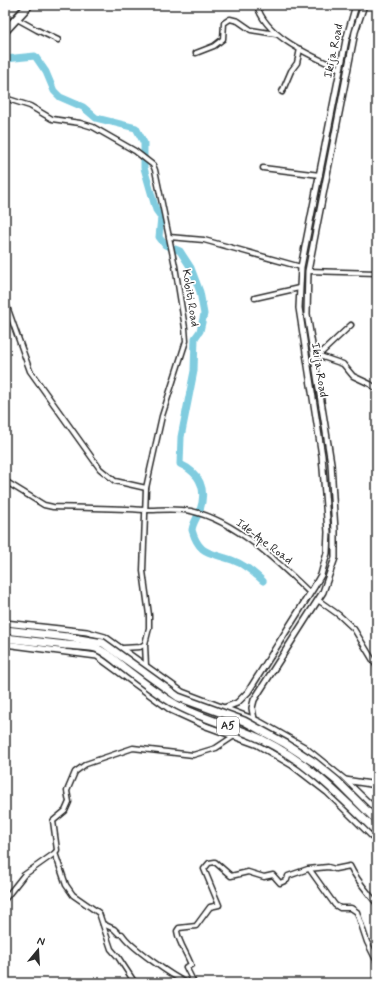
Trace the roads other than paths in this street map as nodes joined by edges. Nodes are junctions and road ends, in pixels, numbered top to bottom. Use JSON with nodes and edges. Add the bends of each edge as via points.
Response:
{"nodes":[{"id":1,"x":17,"y":5,"type":"edge"},
{"id":2,"x":29,"y":5,"type":"edge"},
{"id":3,"x":258,"y":5,"type":"edge"},
{"id":4,"x":356,"y":5,"type":"edge"},
{"id":5,"x":364,"y":5,"type":"edge"},
{"id":6,"x":5,"y":18,"type":"edge"},
{"id":7,"x":17,"y":19,"type":"junction"},
{"id":8,"x":5,"y":31,"type":"edge"},
{"id":9,"x":277,"y":34,"type":"junction"},
{"id":10,"x":58,"y":40,"type":"dead end"},
{"id":11,"x":300,"y":49,"type":"junction"},
{"id":12,"x":196,"y":53,"type":"dead end"},
{"id":13,"x":340,"y":69,"type":"junction"},
{"id":14,"x":282,"y":92,"type":"dead end"},
{"id":15,"x":5,"y":98,"type":"edge"},
{"id":16,"x":262,"y":168,"type":"dead end"},
{"id":17,"x":320,"y":175,"type":"junction"},
{"id":18,"x":169,"y":237,"type":"junction"},
{"id":19,"x":301,"y":268,"type":"junction"},
{"id":20,"x":308,"y":271,"type":"junction"},
{"id":21,"x":377,"y":272,"type":"edge"},
{"id":22,"x":299,"y":288,"type":"junction"},
{"id":23,"x":254,"y":298,"type":"dead end"},
{"id":24,"x":5,"y":301,"type":"edge"},
{"id":25,"x":351,"y":325,"type":"dead end"},
{"id":26,"x":316,"y":354,"type":"junction"},
{"id":27,"x":377,"y":389,"type":"edge"},
{"id":28,"x":5,"y":481,"type":"edge"},
{"id":29,"x":146,"y":488,"type":"junction"},
{"id":30,"x":146,"y":510,"type":"junction"},
{"id":31,"x":310,"y":593,"type":"junction"},
{"id":32,"x":318,"y":600,"type":"junction"},
{"id":33,"x":7,"y":627,"type":"edge"},
{"id":34,"x":5,"y":643,"type":"edge"},
{"id":35,"x":145,"y":644,"type":"junction"},
{"id":36,"x":123,"y":648,"type":"junction"},
{"id":37,"x":146,"y":666,"type":"junction"},
{"id":38,"x":377,"y":667,"type":"edge"},
{"id":39,"x":201,"y":700,"type":"junction"},
{"id":40,"x":224,"y":708,"type":"junction"},
{"id":41,"x":254,"y":719,"type":"junction"},
{"id":42,"x":193,"y":720,"type":"junction"},
{"id":43,"x":234,"y":736,"type":"junction"},
{"id":44,"x":345,"y":780,"type":"junction"},
{"id":45,"x":377,"y":784,"type":"edge"},
{"id":46,"x":377,"y":811,"type":"edge"},
{"id":47,"x":377,"y":821,"type":"edge"},
{"id":48,"x":377,"y":832,"type":"edge"},
{"id":49,"x":377,"y":841,"type":"edge"},
{"id":50,"x":55,"y":853,"type":"junction"},
{"id":51,"x":310,"y":870,"type":"junction"},
{"id":52,"x":5,"y":899,"type":"edge"},
{"id":53,"x":377,"y":904,"type":"edge"},
{"id":54,"x":103,"y":924,"type":"junction"},
{"id":55,"x":377,"y":962,"type":"edge"},
{"id":56,"x":134,"y":983,"type":"edge"},
{"id":57,"x":187,"y":983,"type":"edge"},
{"id":58,"x":194,"y":983,"type":"edge"}],
"edges":[{"from":1,"to":6,"type":"main road"},
{"from":2,"to":7,"type":"main road"},
{"from":3,"to":9,"type":"street","via":[[260,16]]},
{"from":4,"to":13,"type":"street","name":"Ikija Road"},
{"from":5,"to":20,"type":"street","name":"Ikija Road","via":[[355,32]]},
{"from":7,"to":8,"type":"main road"},
{"from":7,"to":10,"type":"street"},
{"from":9,"to":11,"type":"street"},
{"from":9,"to":12,"type":"street","via":[[251,30],[230,19],[224,23],[223,39],[214,46]]},
{"from":11,"to":13,"type":"street"},
{"from":11,"to":14,"type":"street","via":[[297,63]]},
{"from":13,"to":17,"type":"street","name":"Ikija Road"},
{"from":15,"to":18,"type":"street","name":"Kobiti Road","via":[[30,106],[52,119],[93,127],[153,165]]},
{"from":16,"to":17,"type":"street"},
{"from":17,"to":19,"type":"street","name":"Ikija Road"},
{"from":18,"to":19,"type":"street","via":[[204,240]]},
{"from":18,"to":29,"type":"street","name":"Kobiti Road","via":[[186,340],[162,416]]},
{"from":19,"to":22,"type":"street","name":"Ikija Road"},
{"from":20,"to":21,"type":"street"},
{"from":20,"to":26,"type":"street","name":"Ikija Road","via":[[307,314]]},
{"from":22,"to":23,"type":"street"},
{"from":22,"to":31,"type":"street","name":"Ikija Road","via":[[299,308],[322,456],[328,532],[324,565]]},
{"from":24,"to":29,"type":"street","via":[[30,371],[100,469],[116,481]]},
{"from":25,"to":26,"type":"street"},
{"from":26,"to":27,"type":"street","via":[[343,364],[353,376]]},
{"from":26,"to":32,"type":"street","name":"Ikija Road","via":[[331,463],[336,531],[332,569]]},
{"from":28,"to":30,"type":"street","name":"Ide-Ape Road","via":[[44,505],[53,507]]},
{"from":29,"to":30,"type":"street","name":"Kobiti Road"},
{"from":30,"to":31,"type":"street","name":"Ide-Ape Road","via":[[201,514],[241,534]]},
{"from":30,"to":35,"type":"street","name":"Kobiti Road","via":[[143,571],[149,628]]},
{"from":31,"to":40,"type":"street","name":"Ikija Road","via":[[248,692],[237,704]]},
{"from":32,"to":38,"type":"street","via":[[354,630]]},
{"from":32,"to":41,"type":"street","name":"Ikija Road","via":[[254,700]]},
{"from":33,"to":36,"type":"street","via":[[95,634],[106,637]]},
{"from":33,"to":47,"type":"main road","number":"A5","bridge":true,"via":[[103,643],[178,697],[244,721],[286,744],[337,781]]},
{"from":34,"to":42,"type":"street","via":[[97,656],[171,710]]},
{"from":34,"to":48,"type":"main road","number":"A5","bridge":true,"via":[[66,645],[99,650],[174,704],[259,738],[310,769]]},
{"from":35,"to":36,"type":"street"},
{"from":35,"to":37,"type":"street","name":"Kobiti Road"},
{"from":36,"to":37,"type":"street"},
{"from":37,"to":39,"type":"street","via":[[182,692]]},
{"from":39,"to":40,"type":"street"},
{"from":39,"to":42,"type":"street"},
{"from":40,"to":41,"type":"street"},
{"from":41,"to":44,"type":"street","via":[[304,747]]},
{"from":42,"to":43,"type":"street"},
{"from":43,"to":49,"type":"street","via":[[266,749],[307,776]]},
{"from":43,"to":50,"type":"street","via":[[216,748],[193,755],[133,748],[80,768],[75,772],[68,788],[69,802],[65,811],[53,822],[57,850]]},
{"from":44,"to":45,"type":"street"},
{"from":44,"to":46,"type":"street"},
{"from":50,"to":52,"type":"street","via":[[15,884]]},
{"from":50,"to":54,"type":"street","via":[[74,897],[99,913]]},
{"from":51,"to":53,"type":"street","via":[[350,866],[363,889]]},
{"from":51,"to":55,"type":"street","via":[[335,905],[340,908],[351,908],[356,912]]},
{"from":51,"to":58,"type":"street","via":[[288,876],[287,880],[280,883],[273,875],[264,877],[248,872],[232,877],[215,862],[205,866],[219,906],[210,907],[196,926],[179,928],[178,931],[179,942],[191,965],[186,967]]},
{"from":54,"to":56,"type":"street","via":[[111,949]]},
{"from":54,"to":57,"type":"street","via":[[122,934],[144,954]]}]}
